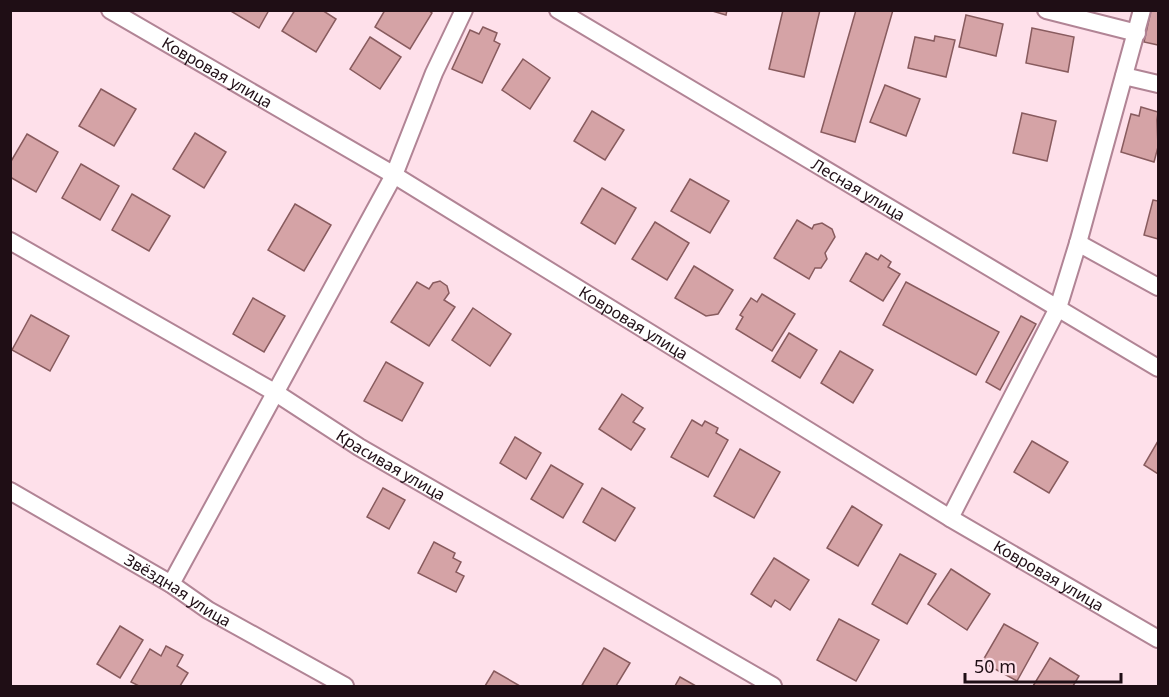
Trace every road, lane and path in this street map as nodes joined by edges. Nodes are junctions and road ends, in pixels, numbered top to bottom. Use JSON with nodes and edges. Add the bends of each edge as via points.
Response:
{"nodes":[{"id":1,"x":110,"y":10,"type":"edge"},
{"id":2,"x":465,"y":10,"type":"edge"},
{"id":3,"x":558,"y":10,"type":"edge"},
{"id":4,"x":1046,"y":10,"type":"edge"},
{"id":5,"x":1142,"y":10,"type":"edge"},
{"id":6,"x":1137,"y":33,"type":"junction"},
{"id":7,"x":1124,"y":76,"type":"junction"},
{"id":8,"x":1158,"y":84,"type":"edge"},
{"id":9,"x":394,"y":175,"type":"junction"},
{"id":10,"x":10,"y":241,"type":"edge"},
{"id":11,"x":1078,"y":243,"type":"junction"},
{"id":12,"x":1158,"y":287,"type":"edge"},
{"id":13,"x":1058,"y":308,"type":"junction"},
{"id":14,"x":1158,"y":368,"type":"edge"},
{"id":15,"x":276,"y":393,"type":"junction"},
{"id":16,"x":10,"y":491,"type":"edge"},
{"id":17,"x":950,"y":518,"type":"junction"},
{"id":18,"x":171,"y":584,"type":"junction"},
{"id":19,"x":1158,"y":639,"type":"edge"},
{"id":20,"x":345,"y":687,"type":"edge"},
{"id":21,"x":772,"y":687,"type":"edge"}],
"edges":[{"from":1,"to":9,"type":"street","name":"Ковровая улица"},
{"from":2,"to":9,"type":"street","via":[[434,73]]},
{"from":3,"to":13,"type":"street","name":"Лесная улица"},
{"from":4,"to":6,"type":"street"},
{"from":5,"to":6,"type":"street"},
{"from":6,"to":7,"type":"street"},
{"from":7,"to":8,"type":"street"},
{"from":7,"to":11,"type":"street"},
{"from":9,"to":15,"type":"street"},
{"from":9,"to":17,"type":"street","name":"Ковровая улица"},
{"from":10,"to":15,"type":"street","name":"Красивая улица"},
{"from":11,"to":12,"type":"street"},
{"from":11,"to":13,"type":"street"},
{"from":13,"to":14,"type":"street","name":"Лесная улица"},
{"from":13,"to":17,"type":"street"},
{"from":15,"to":18,"type":"street"},
{"from":15,"to":21,"type":"street","name":"Красивая улица","via":[[359,447]]},
{"from":16,"to":18,"type":"street","name":"Звёздная улица"},
{"from":17,"to":19,"type":"street","name":"Ковровая улица"},
{"from":18,"to":20,"type":"street","name":"Звёздная улица","via":[[208,610]]}]}
